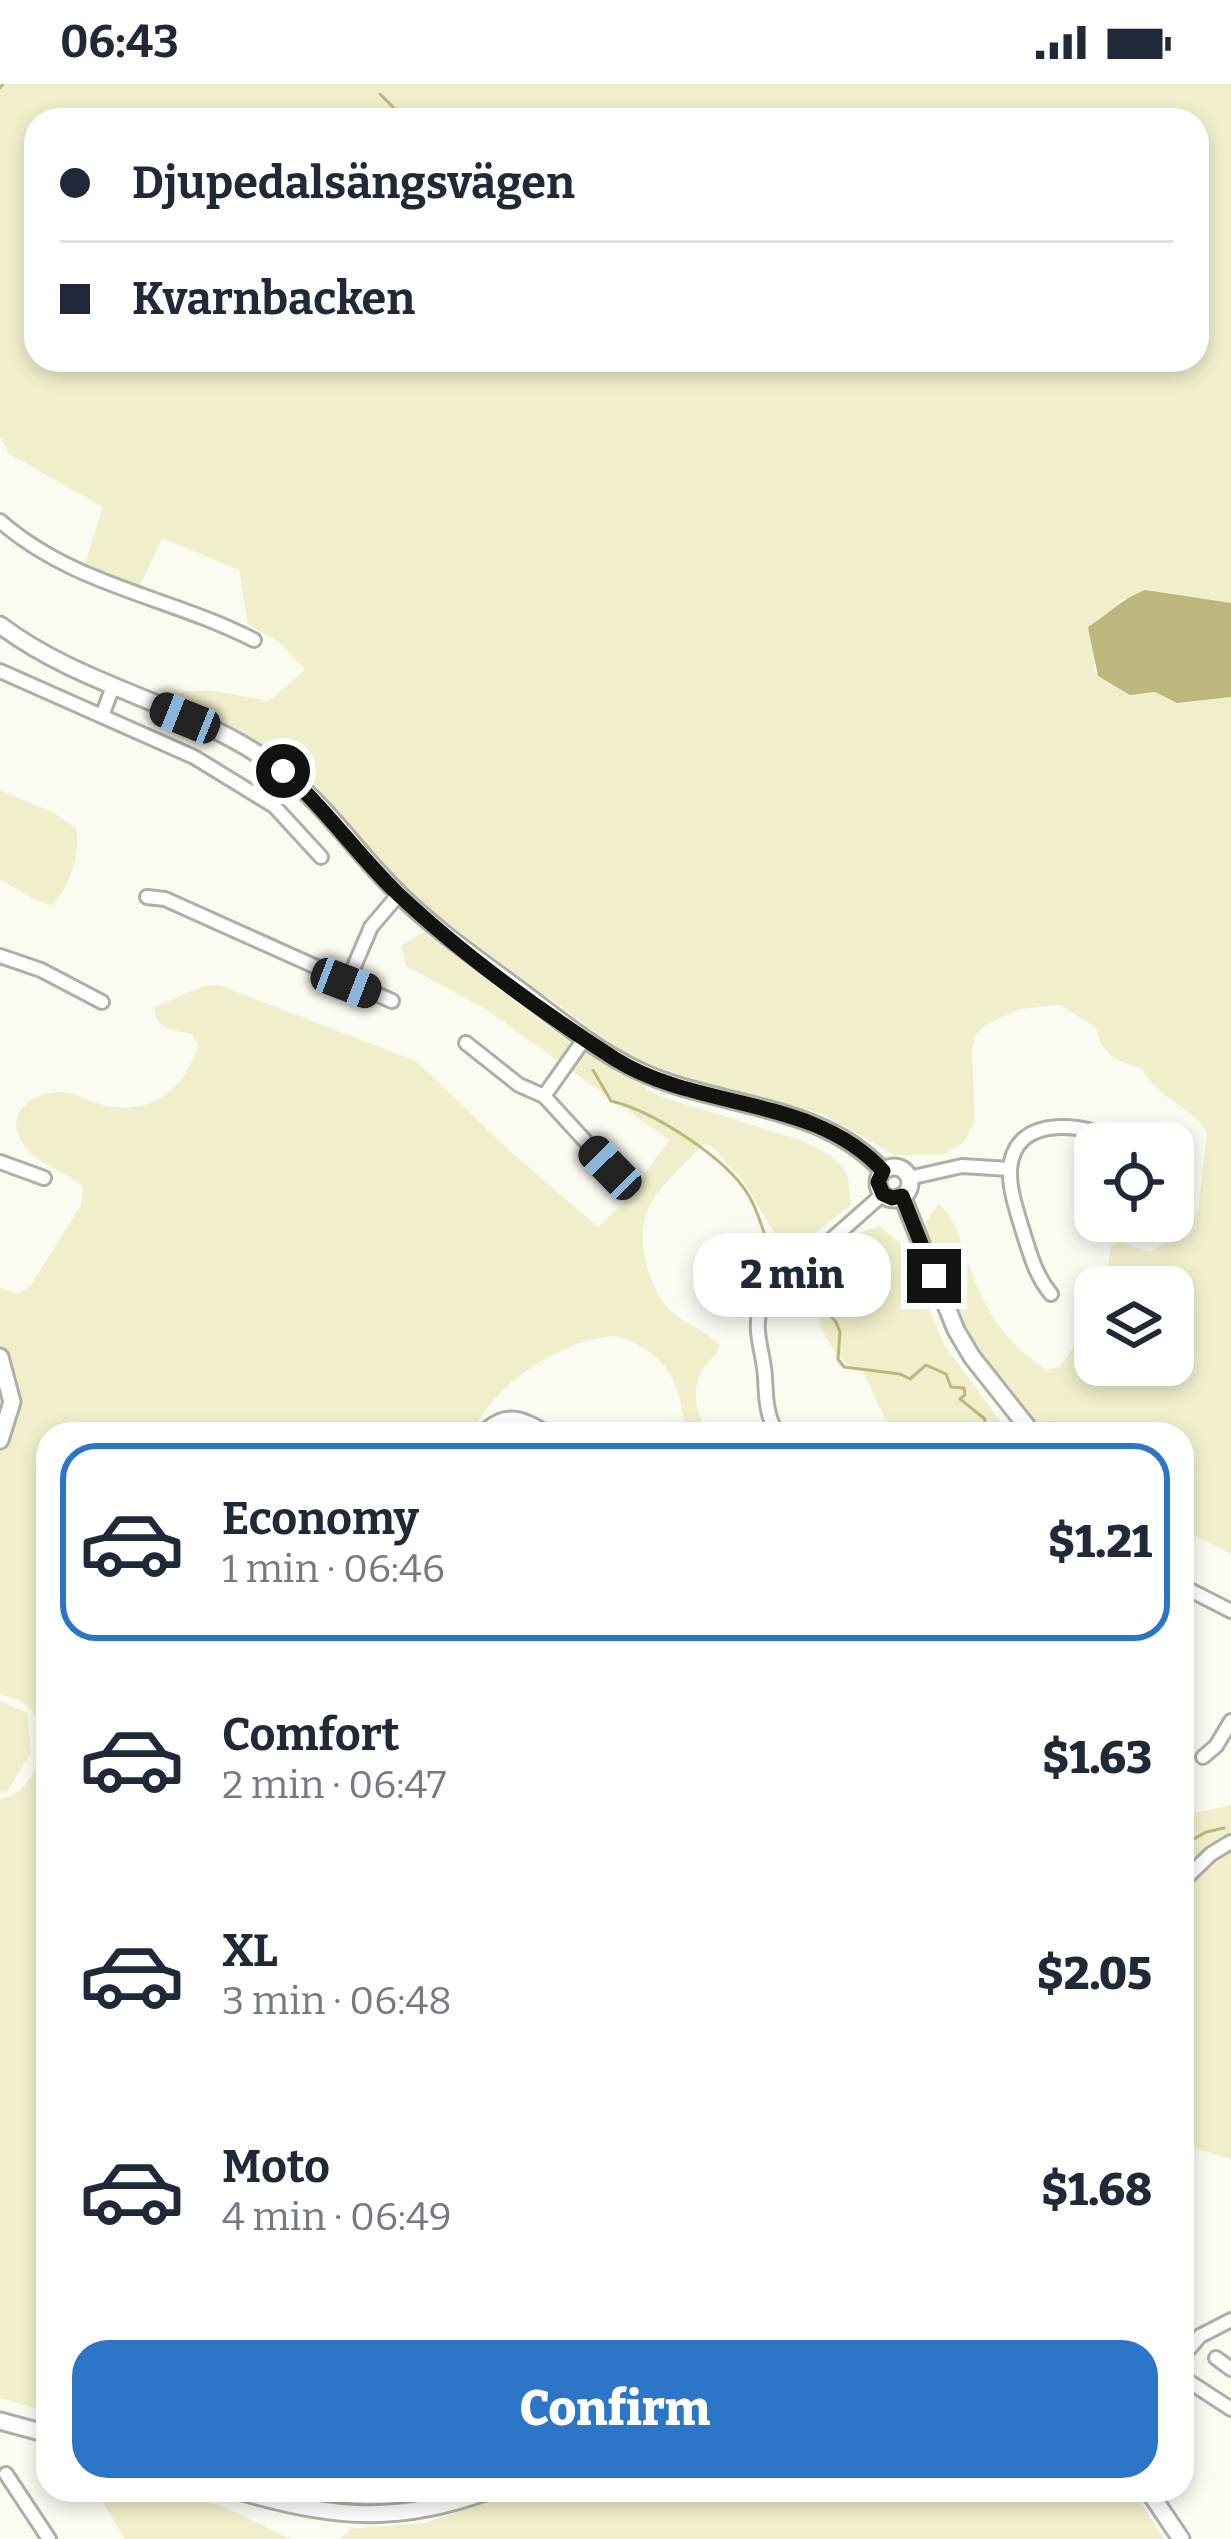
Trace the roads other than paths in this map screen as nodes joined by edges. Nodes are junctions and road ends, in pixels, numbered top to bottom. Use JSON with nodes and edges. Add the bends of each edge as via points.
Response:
{"nodes":[{"id":1,"x":0,"y":521,"type":"edge"},
{"id":2,"x":0,"y":625,"type":"edge"},
{"id":3,"x":254,"y":640,"type":"dead end"},
{"id":4,"x":0,"y":670,"type":"edge"},
{"id":5,"x":112,"y":689,"type":"junction"},
{"id":6,"x":102,"y":716,"type":"junction"},
{"id":7,"x":321,"y":857,"type":"dead end"},
{"id":8,"x":399,"y":894,"type":"junction"},
{"id":9,"x":147,"y":896,"type":"dead end"},
{"id":10,"x":0,"y":956,"type":"edge"},
{"id":11,"x":346,"y":983,"type":"junction"},
{"id":12,"x":392,"y":1001,"type":"dead end"},
{"id":13,"x":102,"y":1002,"type":"dead end"},
{"id":14,"x":586,"y":1038,"type":"junction"},
{"id":15,"x":466,"y":1043,"type":"dead end"},
{"id":16,"x":544,"y":1096,"type":"junction"},
{"id":17,"x":1074,"y":1128,"type":"edge"},
{"id":18,"x":0,"y":1162,"type":"edge"},
{"id":19,"x":610,"y":1168,"type":"dead end"},
{"id":20,"x":1010,"y":1169,"type":"junction"},
{"id":21,"x":883,"y":1171,"type":"junction"},
{"id":22,"x":44,"y":1178,"type":"dead end"},
{"id":23,"x":909,"y":1178,"type":"junction"},
{"id":24,"x":883,"y":1194,"type":"junction"},
{"id":25,"x":902,"y":1196,"type":"junction"},
{"id":26,"x":1051,"y":1294,"type":"dead end"},
{"id":27,"x":0,"y":1357,"type":"edge"},
{"id":28,"x":494,"y":1422,"type":"edge"},
{"id":29,"x":530,"y":1422,"type":"edge"},
{"id":30,"x":772,"y":1422,"type":"edge"},
{"id":31,"x":1024,"y":1422,"type":"edge"},
{"id":32,"x":0,"y":1440,"type":"edge"},
{"id":33,"x":1194,"y":1592,"type":"edge"},
{"id":34,"x":1231,"y":1611,"type":"edge"},
{"id":35,"x":1231,"y":1721,"type":"edge"},
{"id":36,"x":1203,"y":1757,"type":"dead end"},
{"id":37,"x":1231,"y":1842,"type":"edge"},
{"id":38,"x":1194,"y":1870,"type":"edge"},
{"id":39,"x":1231,"y":2320,"type":"edge"},
{"id":40,"x":1194,"y":2343,"type":"edge"},
{"id":41,"x":1216,"y":2358,"type":"dead end"},
{"id":42,"x":1231,"y":2369,"type":"edge"},
{"id":43,"x":1194,"y":2385,"type":"edge"},
{"id":44,"x":1231,"y":2409,"type":"edge"},
{"id":45,"x":0,"y":2421,"type":"edge"},
{"id":46,"x":36,"y":2431,"type":"edge"},
{"id":47,"x":6,"y":2474,"type":"dead end"},
{"id":48,"x":292,"y":2502,"type":"edge"},
{"id":49,"x":454,"y":2502,"type":"edge"},
{"id":50,"x":1157,"y":2502,"type":"edge"},
{"id":51,"x":1166,"y":2502,"type":"edge"},
{"id":52,"x":50,"y":2539,"type":"edge"},
{"id":53,"x":1185,"y":2539,"type":"edge"}],
"edges":[{"from":1,"to":3,"type":"street","via":[[71,570]]},
{"from":2,"to":5,"type":"street"},
{"from":4,"to":6,"type":"street"},
{"from":5,"to":6,"type":"street"},
{"from":5,"to":8,"type":"street","via":[[258,753],[312,797]]},
{"from":6,"to":7,"type":"street","via":[[194,757],[274,806]]},
{"from":8,"to":11,"type":"street","via":[[371,927]]},
{"from":8,"to":14,"type":"street"},
{"from":9,"to":11,"type":"street"},
{"from":10,"to":13,"type":"street"},
{"from":11,"to":12,"type":"street"},
{"from":14,"to":16,"type":"street"},
{"from":14,"to":21,"type":"street","via":[[654,1077],[813,1123],[847,1139]]},
{"from":15,"to":16,"type":"street"},
{"from":16,"to":19,"type":"street"},
{"from":17,"to":20,"type":"street","via":[[1049,1127],[1024,1140]]},
{"from":18,"to":22,"type":"street"},
{"from":20,"to":23,"type":"street","via":[[962,1166]]},
{"from":20,"to":26,"type":"street","via":[[1035,1269]]},
{"from":21,"to":23,"type":"street","via":[[897,1167]]},
{"from":21,"to":24,"type":"street"},
{"from":23,"to":25,"type":"street"},
{"from":24,"to":25,"type":"street"},
{"from":24,"to":30,"type":"street","via":[[763,1300],[756,1341]]},
{"from":25,"to":31,"type":"street","via":[[956,1330]]},
{"from":27,"to":32,"type":"street","via":[[12,1402]]},
{"from":28,"to":29,"type":"street"},
{"from":33,"to":34,"type":"street"},
{"from":35,"to":36,"type":"street"},
{"from":37,"to":38,"type":"street"},
{"from":39,"to":40,"type":"street"},
{"from":41,"to":42,"type":"street"},
{"from":43,"to":44,"type":"street"},
{"from":45,"to":46,"type":"street"},
{"from":47,"to":52,"type":"street"},
{"from":48,"to":49,"type":"street","via":[[357,2516]]},
{"from":50,"to":53,"type":"street"},
{"from":51,"to":53,"type":"street"}]}
